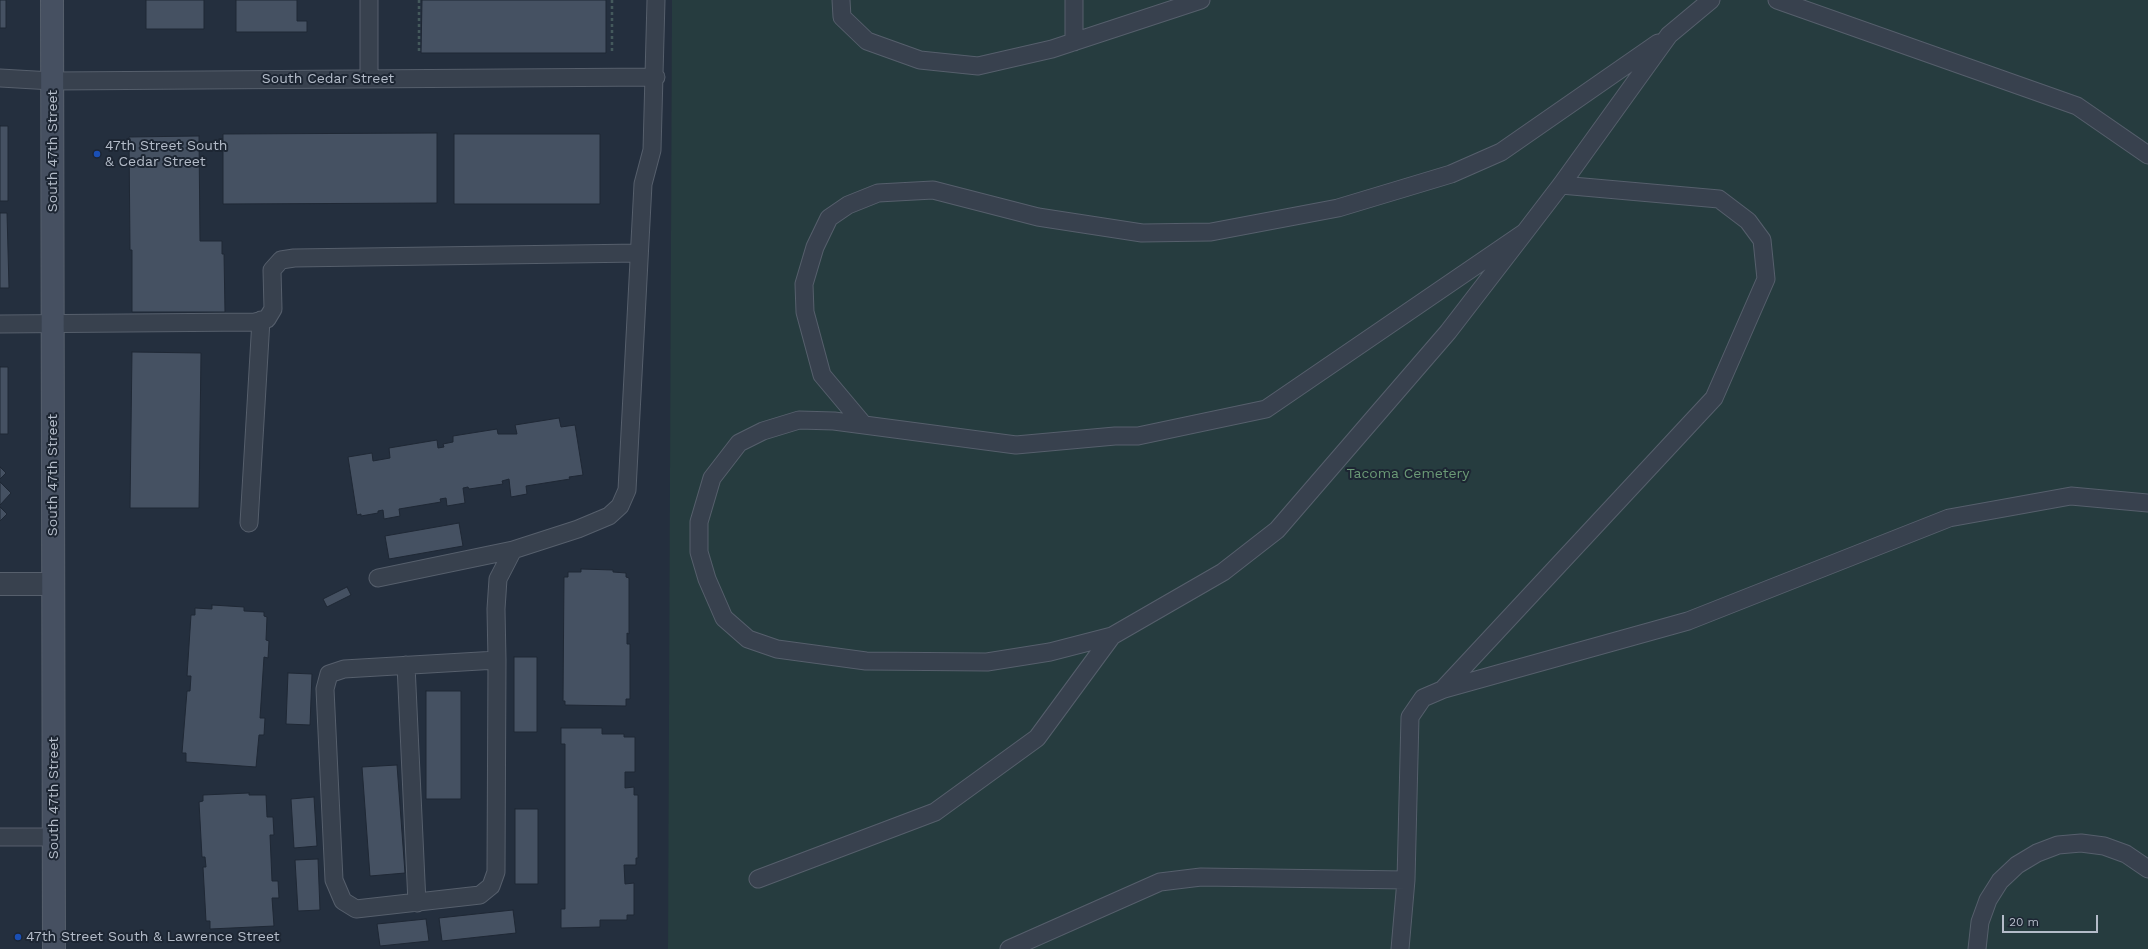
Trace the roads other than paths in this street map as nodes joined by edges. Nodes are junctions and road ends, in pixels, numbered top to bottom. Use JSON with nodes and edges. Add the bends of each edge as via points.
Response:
{"nodes":[{"id":1,"x":52,"y":0,"type":"edge"},
{"id":2,"x":369,"y":0,"type":"edge"},
{"id":3,"x":656,"y":0,"type":"edge"},
{"id":4,"x":841,"y":0,"type":"edge"},
{"id":5,"x":1074,"y":0,"type":"edge"},
{"id":6,"x":1201,"y":0,"type":"edge"},
{"id":7,"x":1711,"y":0,"type":"edge"},
{"id":8,"x":1777,"y":0,"type":"edge"},
{"id":9,"x":1669,"y":35,"type":"junction"},
{"id":10,"x":1074,"y":42,"type":"junction"},
{"id":11,"x":656,"y":77,"type":"junction"},
{"id":12,"x":0,"y":78,"type":"edge"},
{"id":13,"x":369,"y":79,"type":"junction"},
{"id":14,"x":52,"y":81,"type":"junction"},
{"id":15,"x":2148,"y":155,"type":"edge"},
{"id":16,"x":1561,"y":185,"type":"junction"},
{"id":17,"x":1525,"y":232,"type":"junction"},
{"id":18,"x":639,"y":253,"type":"junction"},
{"id":19,"x":261,"y":320,"type":"junction"},
{"id":20,"x":0,"y":324,"type":"edge"},
{"id":21,"x":53,"y":324,"type":"junction"},
{"id":22,"x":864,"y":425,"type":"junction"},
{"id":23,"x":2148,"y":503,"type":"edge"},
{"id":24,"x":249,"y":523,"type":"dead end"},
{"id":25,"x":513,"y":550,"type":"junction"},
{"id":26,"x":378,"y":578,"type":"dead end"},
{"id":27,"x":0,"y":584,"type":"edge"},
{"id":28,"x":54,"y":584,"type":"junction"},
{"id":29,"x":1112,"y":636,"type":"junction"},
{"id":30,"x":497,"y":660,"type":"junction"},
{"id":31,"x":406,"y":665,"type":"junction"},
{"id":32,"x":1444,"y":689,"type":"junction"},
{"id":33,"x":0,"y":837,"type":"edge"},
{"id":34,"x":54,"y":837,"type":"junction"},
{"id":35,"x":2148,"y":869,"type":"edge"},
{"id":36,"x":758,"y":879,"type":"dead end"},
{"id":37,"x":1406,"y":880,"type":"junction"},
{"id":38,"x":417,"y":903,"type":"junction"},
{"id":39,"x":54,"y":949,"type":"edge"},
{"id":40,"x":1009,"y":949,"type":"edge"},
{"id":41,"x":1400,"y":949,"type":"edge"},
{"id":42,"x":1977,"y":949,"type":"edge"}],
"edges":[{"from":1,"to":14,"type":"main road","name":"South 47th Street"},
{"from":2,"to":13,"type":"lane"},
{"from":3,"to":11,"type":"lane"},
{"from":4,"to":10,"type":"lane","via":[[842,17],[866,40],[920,60],[978,66]]},
{"from":5,"to":10,"type":"lane"},
{"from":6,"to":10,"type":"lane"},
{"from":7,"to":9,"type":"lane"},
{"from":8,"to":15,"type":"lane","via":[[2076,106]]},
{"from":9,"to":16,"type":"lane"},
{"from":9,"to":22,"type":"lane","via":[[1501,152],[1451,174],[1338,208],[1211,232],[1142,233],[1038,217],[933,190],[878,193],[848,205],[829,218],[815,248],[804,284],[805,312],[822,375]]},
{"from":11,"to":13,"type":"lane","name":"South Cedar Street"},
{"from":11,"to":18,"type":"lane","via":[[652,150],[643,184]]},
{"from":12,"to":14,"type":"lane","name":"South Cedar Street"},
{"from":13,"to":14,"type":"lane","name":"South Cedar Street"},
{"from":14,"to":21,"type":"main road","name":"South 47th Street"},
{"from":16,"to":17,"type":"lane"},
{"from":16,"to":32,"type":"lane","via":[[1719,199],[1748,221],[1762,240],[1766,279],[1714,398]]},
{"from":17,"to":22,"type":"lane","via":[[1266,409],[1138,436],[1016,445]]},
{"from":17,"to":29,"type":"lane","via":[[1448,332],[1277,530],[1223,572]]},
{"from":18,"to":19,"type":"lane","via":[[281,260],[272,270],[273,309],[267,319]]},
{"from":18,"to":25,"type":"lane","via":[[627,490],[620,506],[609,516]]},
{"from":19,"to":21,"type":"lane"},
{"from":19,"to":24,"type":"lane"},
{"from":20,"to":21,"type":"lane"},
{"from":21,"to":28,"type":"main road","name":"South 47th Street"},
{"from":22,"to":29,"type":"lane","via":[[799,420],[763,431],[739,443],[712,478],[699,522],[699,552],[707,579],[724,618],[748,639],[777,649],[866,661],[987,662],[1050,652]]},
{"from":23,"to":32,"type":"lane","via":[[2071,496],[1949,518],[1688,621]]},
{"from":25,"to":26,"type":"lane"},
{"from":25,"to":30,"type":"lane","via":[[498,579]]},
{"from":27,"to":28,"type":"street"},
{"from":28,"to":34,"type":"main road","name":"South 47th Street"},
{"from":29,"to":36,"type":"lane","via":[[1037,738],[935,812]]},
{"from":30,"to":31,"type":"lane"},
{"from":30,"to":38,"type":"lane","via":[[496,872],[491,886],[480,896]]},
{"from":31,"to":38,"type":"lane"},
{"from":31,"to":38,"type":"lane","via":[[344,669],[330,674],[325,689],[334,880],[343,901],[356,909]]},
{"from":32,"to":37,"type":"lane","via":[[1423,698],[1410,717]]},
{"from":33,"to":34,"type":"lane"},
{"from":34,"to":39,"type":"main road","name":"South 47th Street"},
{"from":35,"to":42,"type":"lane","via":[[2126,854],[2104,846],[2058,845],[2036,853],[2017,865],[2000,881],[1988,900],[1980,922]]},
{"from":37,"to":40,"type":"lane","via":[[1201,877],[1160,882]]},
{"from":37,"to":41,"type":"lane"}]}
